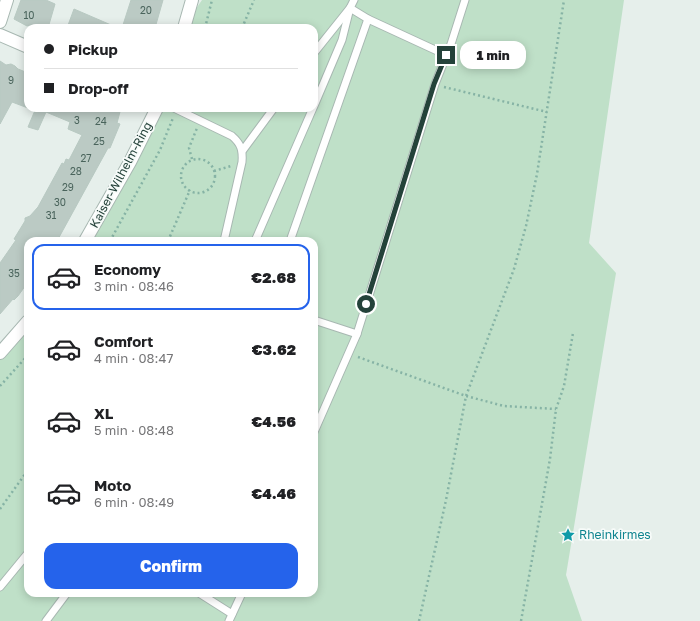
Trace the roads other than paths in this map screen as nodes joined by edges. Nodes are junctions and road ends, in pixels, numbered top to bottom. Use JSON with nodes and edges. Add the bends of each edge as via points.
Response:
{"nodes":[{"id":1,"x":7,"y":0,"type":"edge"},
{"id":2,"x":192,"y":0,"type":"edge"},
{"id":3,"x":354,"y":0,"type":"edge"},
{"id":4,"x":465,"y":0,"type":"edge"},
{"id":5,"x":350,"y":8,"type":"junction"},
{"id":6,"x":368,"y":19,"type":"junction"},
{"id":7,"x":0,"y":22,"type":"edge"},
{"id":8,"x":185,"y":24,"type":"edge"},
{"id":9,"x":0,"y":35,"type":"edge"},
{"id":10,"x":24,"y":45,"type":"edge"},
{"id":11,"x":318,"y":48,"type":"edge"},
{"id":12,"x":446,"y":55,"type":"junction"},
{"id":13,"x":318,"y":97,"type":"edge"},
{"id":14,"x":155,"y":112,"type":"edge"},
{"id":15,"x":182,"y":112,"type":"edge"},
{"id":16,"x":271,"y":112,"type":"edge"},
{"id":17,"x":312,"y":112,"type":"edge"},
{"id":18,"x":243,"y":150,"type":"junction"},
{"id":19,"x":87,"y":237,"type":"edge"},
{"id":20,"x":225,"y":237,"type":"edge"},
{"id":21,"x":257,"y":237,"type":"edge"},
{"id":22,"x":291,"y":237,"type":"edge"},
{"id":23,"x":318,"y":321,"type":"edge"},
{"id":24,"x":24,"y":326,"type":"edge"},
{"id":25,"x":357,"y":334,"type":"junction"},
{"id":26,"x":0,"y":353,"type":"edge"},
{"id":27,"x":318,"y":423,"type":"edge"},
{"id":28,"x":24,"y":558,"type":"edge"},
{"id":29,"x":0,"y":587,"type":"edge"},
{"id":30,"x":64,"y":597,"type":"edge"},
{"id":31,"x":204,"y":597,"type":"edge"},
{"id":32,"x":240,"y":597,"type":"edge"},
{"id":33,"x":230,"y":618,"type":"edge"},
{"id":34,"x":46,"y":621,"type":"edge"}],
"edges":[{"from":1,"to":7,"type":"street"},
{"from":2,"to":8,"type":"street"},
{"from":3,"to":5,"type":"lane"},
{"from":4,"to":12,"type":"lane"},
{"from":5,"to":6,"type":"lane"},
{"from":5,"to":11,"type":"lane"},
{"from":5,"to":13,"type":"lane","via":[[342,40]]},
{"from":6,"to":12,"type":"lane"},
{"from":6,"to":22,"type":"lane"},
{"from":9,"to":10,"type":"street"},
{"from":12,"to":25,"type":"lane","via":[[434,84]]},
{"from":14,"to":19,"type":"street","name":"Kaiser-Wilhelm-Ring","via":[[127,168]]},
{"from":15,"to":18,"type":"lane","via":[[232,136]]},
{"from":16,"to":18,"type":"lane"},
{"from":17,"to":21,"type":"lane"},
{"from":18,"to":20,"type":"lane"},
{"from":23,"to":25,"type":"lane"},
{"from":24,"to":26,"type":"street"},
{"from":25,"to":27,"type":"lane"},
{"from":28,"to":29,"type":"lane"},
{"from":30,"to":34,"type":"lane"},
{"from":31,"to":33,"type":"lane"},
{"from":32,"to":33,"type":"lane"}]}
